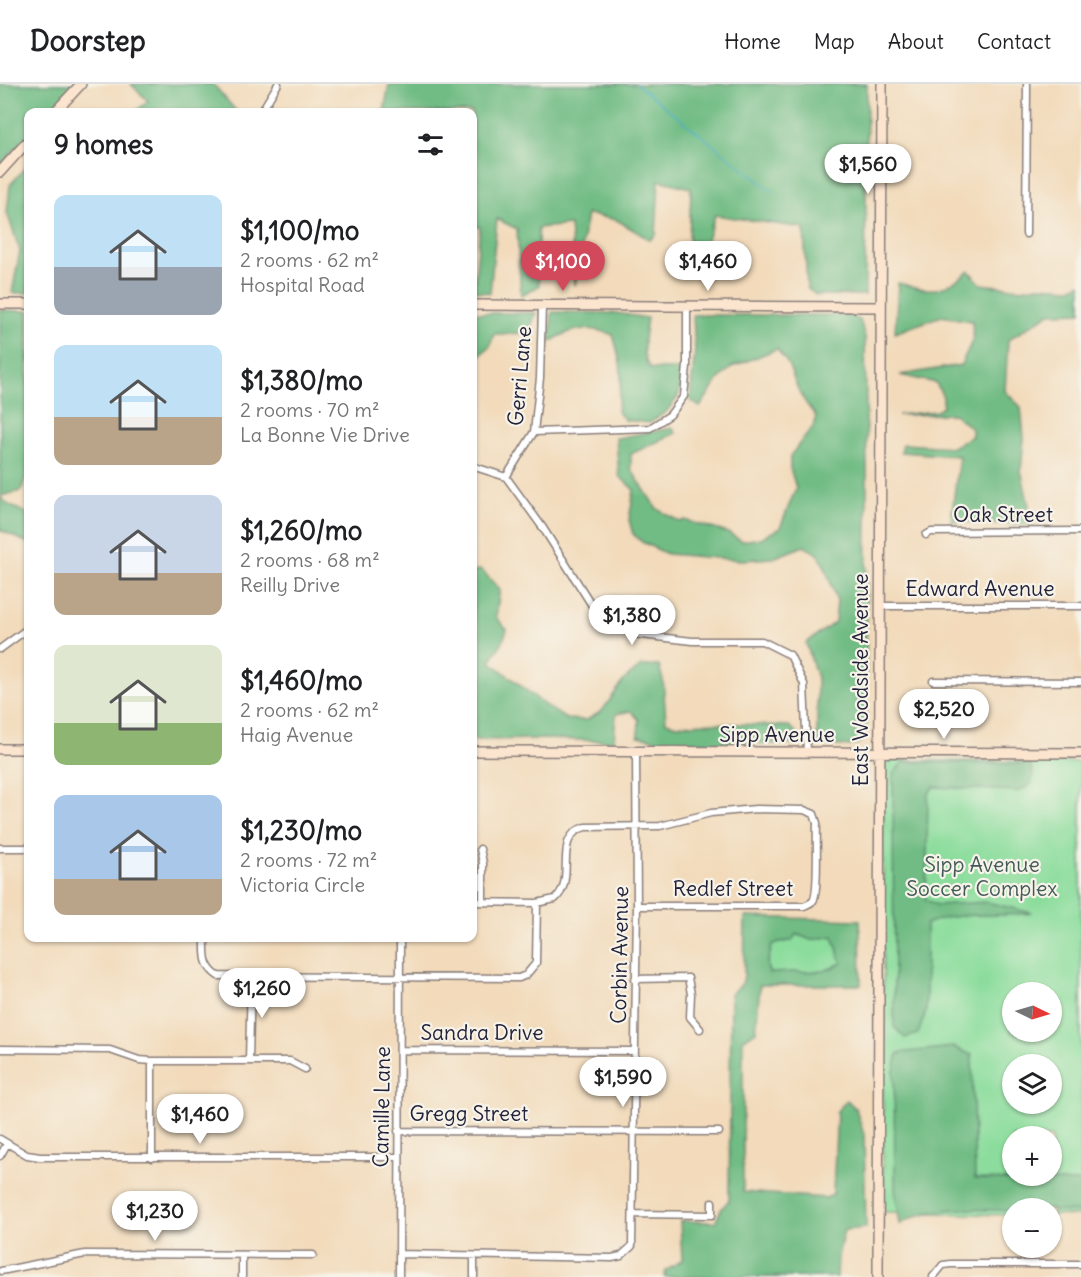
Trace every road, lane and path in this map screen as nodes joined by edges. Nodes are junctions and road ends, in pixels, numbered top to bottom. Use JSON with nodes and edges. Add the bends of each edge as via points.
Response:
{"nodes":[{"id":1,"x":81,"y":84,"type":"edge"},
{"id":2,"x":278,"y":84,"type":"edge"},
{"id":3,"x":882,"y":84,"type":"edge"},
{"id":4,"x":1027,"y":84,"type":"edge"},
{"id":5,"x":59,"y":108,"type":"edge"},
{"id":6,"x":263,"y":108,"type":"edge"},
{"id":7,"x":24,"y":145,"type":"edge"},
{"id":8,"x":0,"y":172,"type":"edge"},
{"id":9,"x":1026,"y":234,"type":"dead end"},
{"id":10,"x":0,"y":304,"type":"edge"},
{"id":11,"x":24,"y":304,"type":"edge"},
{"id":12,"x":477,"y":305,"type":"edge"},
{"id":13,"x":542,"y":306,"type":"junction"},
{"id":14,"x":687,"y":306,"type":"junction"},
{"id":15,"x":881,"y":307,"type":"junction"},
{"id":16,"x":534,"y":432,"type":"junction"},
{"id":17,"x":477,"y":468,"type":"edge"},
{"id":18,"x":506,"y":477,"type":"junction"},
{"id":19,"x":1081,"y":531,"type":"edge"},
{"id":20,"x":926,"y":535,"type":"dead end"},
{"id":21,"x":880,"y":606,"type":"junction"},
{"id":22,"x":1081,"y":606,"type":"edge"},
{"id":23,"x":24,"y":631,"type":"edge"},
{"id":24,"x":0,"y":648,"type":"edge"},
{"id":25,"x":933,"y":681,"type":"dead end"},
{"id":26,"x":1081,"y":681,"type":"edge"},
{"id":27,"x":0,"y":749,"type":"edge"},
{"id":28,"x":24,"y":749,"type":"edge"},
{"id":29,"x":477,"y":751,"type":"edge"},
{"id":30,"x":636,"y":751,"type":"junction"},
{"id":31,"x":807,"y":753,"type":"junction"},
{"id":32,"x":879,"y":753,"type":"junction"},
{"id":33,"x":1081,"y":753,"type":"edge"},
{"id":34,"x":637,"y":827,"type":"junction"},
{"id":35,"x":0,"y":848,"type":"edge"},
{"id":36,"x":24,"y":848,"type":"edge"},
{"id":37,"x":480,"y":849,"type":"dead end"},
{"id":38,"x":477,"y":902,"type":"edge"},
{"id":39,"x":483,"y":902,"type":"junction"},
{"id":40,"x":537,"y":903,"type":"junction"},
{"id":41,"x":637,"y":906,"type":"junction"},
{"id":42,"x":205,"y":942,"type":"edge"},
{"id":43,"x":400,"y":942,"type":"edge"},
{"id":44,"x":251,"y":977,"type":"junction"},
{"id":45,"x":399,"y":978,"type":"junction"},
{"id":46,"x":634,"y":979,"type":"junction"},
{"id":47,"x":700,"y":1029,"type":"dead end"},
{"id":48,"x":0,"y":1049,"type":"edge"},
{"id":49,"x":400,"y":1050,"type":"junction"},
{"id":50,"x":635,"y":1051,"type":"junction"},
{"id":51,"x":152,"y":1061,"type":"junction"},
{"id":52,"x":249,"y":1061,"type":"junction"},
{"id":53,"x":305,"y":1069,"type":"dead end"},
{"id":54,"x":634,"y":1130,"type":"junction"},
{"id":55,"x":398,"y":1131,"type":"junction"},
{"id":56,"x":719,"y":1132,"type":"dead end"},
{"id":57,"x":0,"y":1139,"type":"edge"},
{"id":58,"x":7,"y":1144,"type":"junction"},
{"id":59,"x":0,"y":1156,"type":"edge"},
{"id":60,"x":398,"y":1157,"type":"junction"},
{"id":61,"x":152,"y":1158,"type":"junction"},
{"id":62,"x":712,"y":1202,"type":"dead end"},
{"id":63,"x":634,"y":1214,"type":"junction"},
{"id":64,"x":399,"y":1254,"type":"junction"},
{"id":65,"x":242,"y":1255,"type":"junction"},
{"id":66,"x":313,"y":1256,"type":"dead end"},
{"id":67,"x":474,"y":1256,"type":"junction"},
{"id":68,"x":1081,"y":1264,"type":"edge"},
{"id":69,"x":0,"y":1270,"type":"edge"},
{"id":70,"x":3,"y":1277,"type":"edge"},
{"id":71,"x":242,"y":1277,"type":"edge"},
{"id":72,"x":399,"y":1277,"type":"edge"},
{"id":73,"x":474,"y":1277,"type":"edge"},
{"id":74,"x":878,"y":1277,"type":"edge"},
{"id":75,"x":933,"y":1277,"type":"edge"}],
"edges":[{"from":1,"to":5,"type":"main road"},
{"from":2,"to":6,"type":"street"},
{"from":3,"to":15,"type":"main road","name":"East Woodside Avenue"},
{"from":4,"to":9,"type":"street"},
{"from":7,"to":8,"type":"main road"},
{"from":10,"to":11,"type":"main road"},
{"from":12,"to":13,"type":"main road"},
{"from":13,"to":14,"type":"main road"},
{"from":13,"to":16,"type":"street","name":"Gerri Lane"},
{"from":14,"to":15,"type":"main road"},
{"from":14,"to":16,"type":"street","via":[[684,396],[670,415],[650,428]]},
{"from":15,"to":21,"type":"main road","name":"East Woodside Avenue"},
{"from":16,"to":18,"type":"street","name":"Gerri Lane"},
{"from":17,"to":18,"type":"street"},
{"from":18,"to":31,"type":"street","via":[[598,615],[633,634],[762,641],[790,656],[804,684]]},
{"from":19,"to":20,"type":"street","name":"Oak Street"},
{"from":21,"to":22,"type":"street","name":"Edward Avenue"},
{"from":21,"to":32,"type":"main road","name":"East Woodside Avenue"},
{"from":23,"to":24,"type":"street"},
{"from":25,"to":26,"type":"street"},
{"from":27,"to":28,"type":"main road"},
{"from":29,"to":30,"type":"main road","name":"Sipp Avenue"},
{"from":30,"to":31,"type":"main road","name":"Sipp Avenue"},
{"from":30,"to":34,"type":"street","name":"Corbin Avenue"},
{"from":31,"to":32,"type":"main road","name":"Sipp Avenue"},
{"from":32,"to":33,"type":"main road","name":"Sipp Avenue"},
{"from":32,"to":74,"type":"main road","name":"East Woodside Avenue"},
{"from":34,"to":40,"type":"street","via":[[585,827],[570,835],[561,894]]},
{"from":34,"to":41,"type":"street","name":"Corbin Avenue"},
{"from":34,"to":41,"type":"street","name":"Redlef Street","via":[[756,809],[804,810],[814,814],[817,823],[816,888],[809,904]]},
{"from":35,"to":36,"type":"street"},
{"from":37,"to":39,"type":"street"},
{"from":38,"to":39,"type":"street"},
{"from":39,"to":40,"type":"street"},
{"from":40,"to":45,"type":"street","via":[[538,957],[526,975]]},
{"from":41,"to":46,"type":"street","name":"Corbin Avenue"},
{"from":42,"to":44,"type":"street","via":[[206,964],[211,971],[218,976]]},
{"from":43,"to":45,"type":"street","name":"Camille Lane"},
{"from":44,"to":45,"type":"street"},
{"from":44,"to":52,"type":"street"},
{"from":45,"to":49,"type":"street","name":"Camille Lane"},
{"from":46,"to":47,"type":"street","via":[[688,978],[690,1017]]},
{"from":46,"to":50,"type":"street","name":"Corbin Avenue"},
{"from":48,"to":51,"type":"street","via":[[110,1050]]},
{"from":49,"to":50,"type":"street","name":"Sandra Drive"},
{"from":49,"to":55,"type":"street","name":"Camille Lane"},
{"from":50,"to":54,"type":"street","name":"Corbin Avenue"},
{"from":51,"to":52,"type":"street"},
{"from":51,"to":61,"type":"street"},
{"from":52,"to":53,"type":"street","via":[[290,1061]]},
{"from":54,"to":55,"type":"street","name":"Gregg Street"},
{"from":54,"to":56,"type":"street","name":"Gregg Street"},
{"from":54,"to":63,"type":"street","name":"Corbin Avenue"},
{"from":55,"to":60,"type":"street","name":"Camille Lane"},
{"from":57,"to":58,"type":"street"},
{"from":58,"to":59,"type":"street"},
{"from":58,"to":61,"type":"street","via":[[40,1157]]},
{"from":60,"to":61,"type":"street"},
{"from":60,"to":64,"type":"street","name":"Camille Lane"},
{"from":62,"to":63,"type":"street","via":[[712,1215]]},
{"from":63,"to":67,"type":"street","name":"Corbin Avenue","via":[[632,1246],[621,1256]]},
{"from":64,"to":67,"type":"street","name":"Corbin Avenue"},
{"from":64,"to":72,"type":"street","name":"Camille Lane"},
{"from":65,"to":66,"type":"street"},
{"from":65,"to":69,"type":"street","via":[[85,1254]]},
{"from":65,"to":71,"type":"street"},
{"from":67,"to":73,"type":"street"},
{"from":68,"to":75,"type":"street","via":[[951,1264],[943,1266]]},
{"from":69,"to":70,"type":"street"}]}
